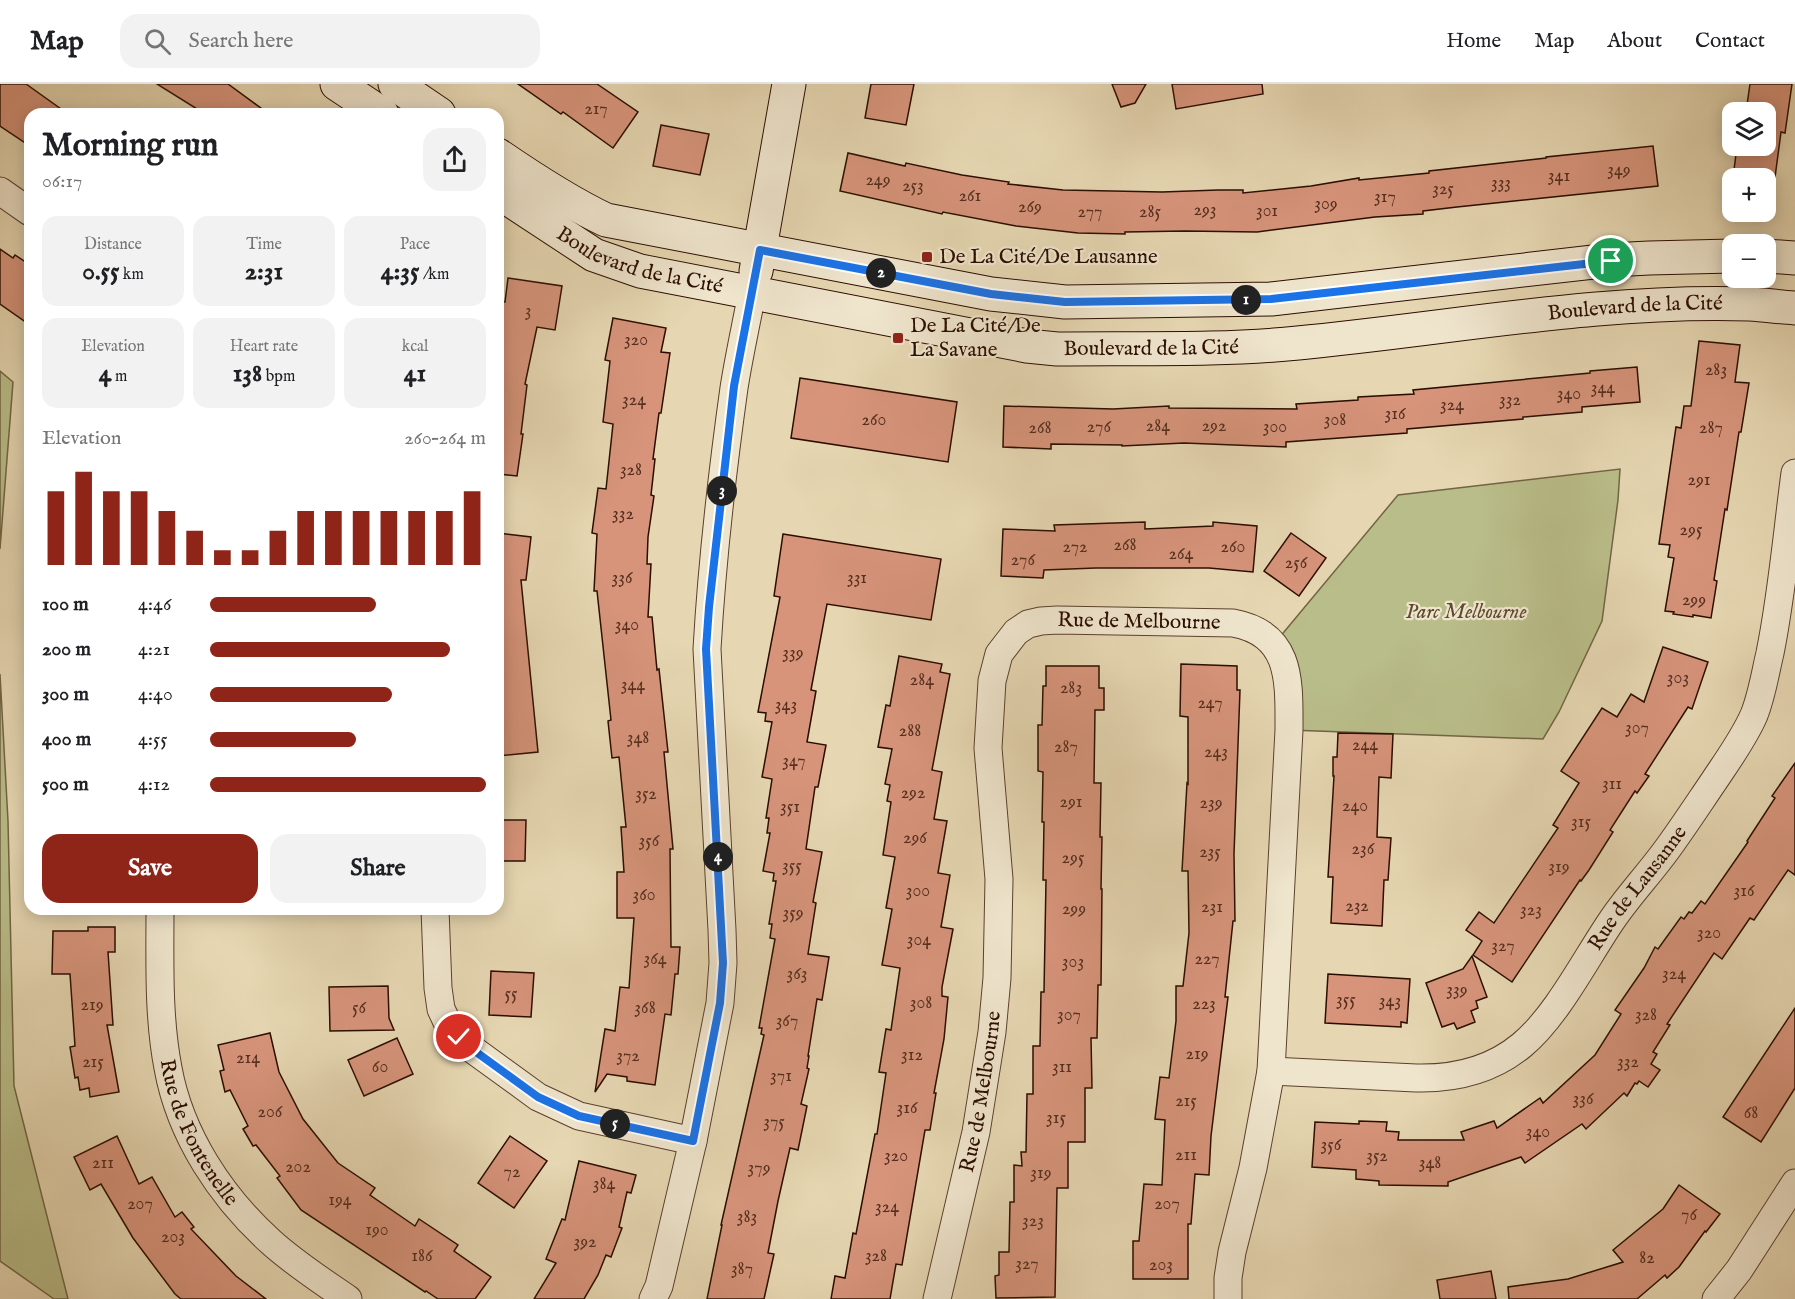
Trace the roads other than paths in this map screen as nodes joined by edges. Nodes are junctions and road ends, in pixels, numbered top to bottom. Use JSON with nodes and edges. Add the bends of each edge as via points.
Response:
{"nodes":[{"id":1,"x":337,"y":84,"type":"edge"},
{"id":2,"x":395,"y":84,"type":"edge"},
{"id":3,"x":789,"y":84,"type":"edge"},
{"id":4,"x":373,"y":108,"type":"edge"},
{"id":5,"x":430,"y":108,"type":"edge"},
{"id":6,"x":504,"y":174,"type":"edge"},
{"id":7,"x":504,"y":176,"type":"edge"},
{"id":8,"x":0,"y":191,"type":"edge"},
{"id":9,"x":24,"y":208,"type":"edge"},
{"id":10,"x":760,"y":250,"type":"junction"},
{"id":11,"x":1722,"y":256,"type":"edge"},
{"id":12,"x":1776,"y":257,"type":"edge"},
{"id":13,"x":1795,"y":258,"type":"edge"},
{"id":14,"x":752,"y":293,"type":"junction"},
{"id":15,"x":1795,"y":308,"type":"edge"},
{"id":16,"x":1795,"y":473,"type":"edge"},
{"id":17,"x":1786,"y":620,"type":"edge"},
{"id":18,"x":160,"y":915,"type":"edge"},
{"id":19,"x":435,"y":915,"type":"edge"},
{"id":20,"x":1271,"y":1071,"type":"junction"},
{"id":21,"x":693,"y":1141,"type":"junction"},
{"id":22,"x":1795,"y":1183,"type":"edge"},
{"id":23,"x":348,"y":1299,"type":"edge"},
{"id":24,"x":653,"y":1299,"type":"edge"},
{"id":25,"x":937,"y":1299,"type":"edge"},
{"id":26,"x":1228,"y":1299,"type":"edge"},
{"id":27,"x":1716,"y":1299,"type":"edge"}],
"edges":[{"from":1,"to":4,"type":"street"},
{"from":2,"to":5,"type":"street"},
{"from":3,"to":10,"type":"street"},
{"from":6,"to":10,"type":"street","name":"Boulevard de la Cité","via":[[556,193],[606,220]]},
{"from":7,"to":14,"type":"street","name":"Boulevard de la Cité","via":[[570,240],[602,258],[640,271]]},
{"from":8,"to":9,"type":"street"},
{"from":10,"to":11,"type":"street","name":"Boulevard de la Cité","via":[[991,294],[1065,302],[1271,299],[1611,261]]},
{"from":10,"to":14,"type":"street"},
{"from":12,"to":13,"type":"street"},
{"from":14,"to":15,"type":"street","name":"Boulevard de la Cité","via":[[1002,342],[1057,349],[1297,344],[1646,306],[1750,304]]},
{"from":14,"to":21,"type":"street","via":[[734,386],[706,649],[723,963],[720,1003]]},
{"from":16,"to":17,"type":"street","name":"Rue de Lausanne"},
{"from":17,"to":20,"type":"street","name":"Rue de Lausanne","via":[[1753,717],[1726,764],[1667,850],[1613,918],[1554,1009],[1522,1045],[1480,1069],[1438,1078]]},
{"from":18,"to":23,"type":"street","name":"Rue de Fontenelle","via":[[160,998],[168,1069],[189,1133],[203,1160],[248,1220],[272,1243]]},
{"from":19,"to":21,"type":"street","via":[[441,1009],[448,1024],[472,1049],[538,1097],[579,1116]]},
{"from":20,"to":25,"type":"street","name":"Rue de Melbourne","via":[[1289,730],[1289,692],[1282,659],[1274,644],[1263,633],[1233,623],[1057,620],[1028,624],[1016,632],[999,654],[992,681],[988,748],[999,879],[997,978],[976,1132]]},
{"from":20,"to":26,"type":"street","name":"Rue de Melbourne","via":[[1232,1252]]},
{"from":21,"to":24,"type":"street"},
{"from":22,"to":27,"type":"street"}]}
